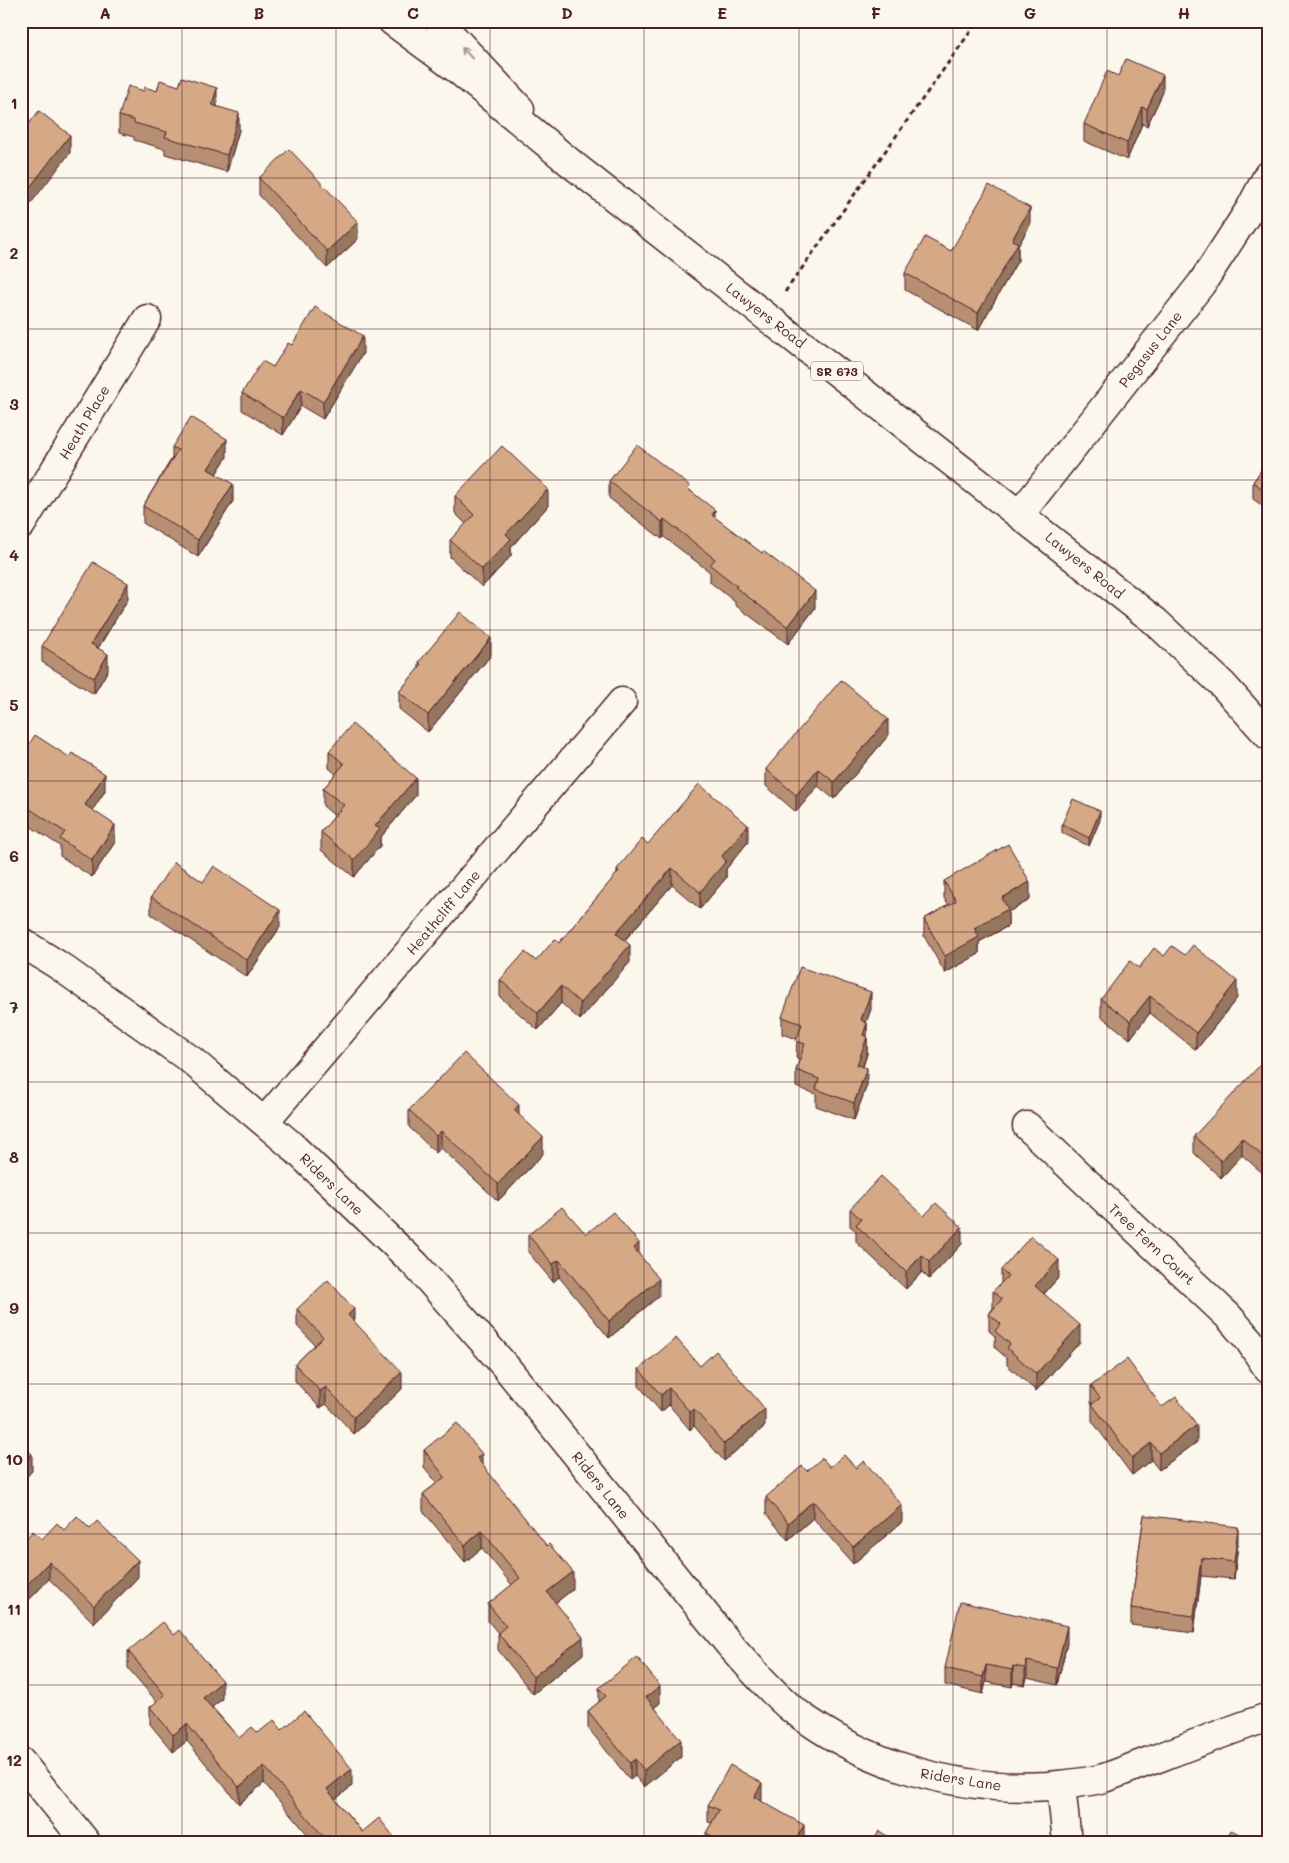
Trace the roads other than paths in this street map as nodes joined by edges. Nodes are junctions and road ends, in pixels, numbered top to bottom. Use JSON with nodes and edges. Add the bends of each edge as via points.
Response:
{"nodes":[{"id":1,"x":392,"y":21,"type":"edge"},
{"id":2,"x":438,"y":21,"type":"edge"},
{"id":3,"x":572,"y":165,"type":"junction"},
{"id":4,"x":1268,"y":175,"type":"edge"},
{"id":5,"x":147,"y":319,"type":"dead end"},
{"id":6,"x":1020,"y":514,"type":"junction"},
{"id":7,"x":21,"y":524,"type":"edge"},
{"id":8,"x":622,"y":702,"type":"dead end"},
{"id":9,"x":1268,"y":735,"type":"edge"},
{"id":10,"x":21,"y":942,"type":"edge"},
{"id":11,"x":264,"y":1122,"type":"junction"},
{"id":12,"x":1027,"y":1126,"type":"dead end"},
{"id":13,"x":1268,"y":1369,"type":"edge"},
{"id":14,"x":1268,"y":1716,"type":"edge"},
{"id":15,"x":21,"y":1762,"type":"edge"},
{"id":16,"x":1061,"y":1785,"type":"junction"},
{"id":17,"x":86,"y":1842,"type":"edge"},
{"id":18,"x":1067,"y":1842,"type":"edge"}],
"edges":[{"from":1,"to":3,"type":"street","name":"Lawyers Road","number":"SR 673"},
{"from":3,"to":2,"type":"street","one_way":true},
{"from":3,"to":6,"type":"street","name":"Lawyers Road","number":"SR 673"},
{"from":4,"to":6,"type":"street","name":"Pegasus Lane","via":[[1202,283]]},
{"from":5,"to":7,"type":"street","name":"Heath Place"},
{"from":6,"to":9,"type":"street","name":"Lawyers Road","number":"SR 673","via":[[1156,622],[1222,684]]},
{"from":8,"to":11,"type":"street","name":"Heathcliff Lane"},
{"from":10,"to":11,"type":"street","name":"Riders Lane","via":[[191,1060]]},
{"from":11,"to":16,"type":"street","name":"Riders Lane","via":[[414,1264],[505,1366],[729,1644],[792,1708],[845,1743],[890,1764],[930,1776],[1018,1788]]},
{"from":12,"to":13,"type":"street","name":"Tree Fern Court","via":[[1229,1317]]},
{"from":14,"to":16,"type":"street","name":"Riders Lane","via":[[1103,1778]]},
{"from":15,"to":17,"type":"street"},
{"from":16,"to":18,"type":"street"}]}
